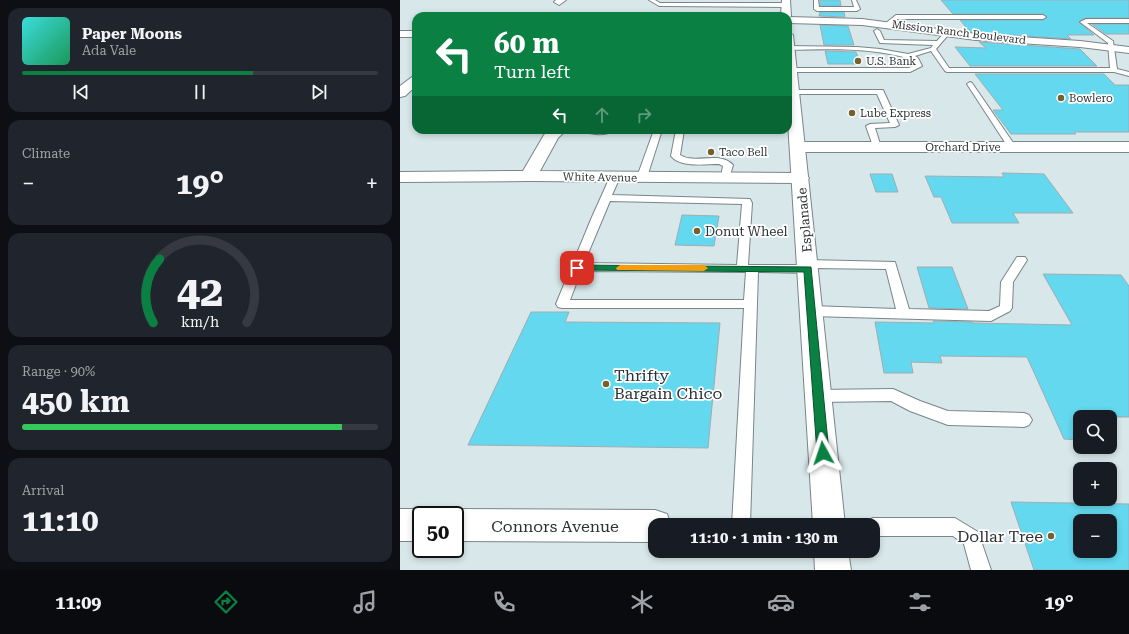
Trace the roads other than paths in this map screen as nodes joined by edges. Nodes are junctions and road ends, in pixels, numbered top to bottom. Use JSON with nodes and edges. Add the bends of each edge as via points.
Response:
{"nodes":[{"id":1,"x":651,"y":0,"type":"edge"},
{"id":2,"x":816,"y":0,"type":"edge"},
{"id":3,"x":854,"y":0,"type":"edge"},
{"id":4,"x":786,"y":2,"type":"edge"},
{"id":5,"x":860,"y":15,"type":"junction"},
{"id":6,"x":1043,"y":17,"type":"dead end"},
{"id":7,"x":792,"y":20,"type":"edge"},
{"id":8,"x":1129,"y":21,"type":"edge"},
{"id":9,"x":888,"y":24,"type":"junction"},
{"id":10,"x":877,"y":31,"type":"dead end"},
{"id":11,"x":947,"y":33,"type":"junction"},
{"id":12,"x":400,"y":34,"type":"edge"},
{"id":13,"x":412,"y":34,"type":"edge"},
{"id":14,"x":938,"y":43,"type":"junction"},
{"id":15,"x":1112,"y":48,"type":"junction"},
{"id":16,"x":932,"y":49,"type":"junction"},
{"id":17,"x":1129,"y":50,"type":"edge"},
{"id":18,"x":909,"y":56,"type":"junction"},
{"id":19,"x":792,"y":67,"type":"edge"},
{"id":20,"x":792,"y":69,"type":"edge"},
{"id":21,"x":792,"y":70,"type":"edge"},
{"id":22,"x":1114,"y":70,"type":"junction"},
{"id":23,"x":1129,"y":74,"type":"edge"},
{"id":24,"x":412,"y":83,"type":"edge"},
{"id":25,"x":970,"y":84,"type":"dead end"},
{"id":26,"x":400,"y":93,"type":"edge"},
{"id":27,"x":792,"y":102,"type":"edge"},
{"id":28,"x":553,"y":134,"type":"edge"},
{"id":29,"x":657,"y":134,"type":"edge"},
{"id":30,"x":679,"y":134,"type":"edge"},
{"id":31,"x":794,"y":135,"type":"edge"},
{"id":32,"x":877,"y":147,"type":"junction"},
{"id":33,"x":1012,"y":147,"type":"junction"},
{"id":34,"x":1129,"y":147,"type":"edge"},
{"id":35,"x":529,"y":176,"type":"junction"},
{"id":36,"x":400,"y":177,"type":"edge"},
{"id":37,"x":616,"y":177,"type":"junction"},
{"id":38,"x":642,"y":177,"type":"junction"},
{"id":39,"x":726,"y":178,"type":"junction"},
{"id":40,"x":800,"y":178,"type":"junction"},
{"id":41,"x":606,"y":198,"type":"junction"},
{"id":42,"x":1022,"y":260,"type":"dead end"},
{"id":43,"x":808,"y":266,"type":"junction"},
{"id":44,"x":577,"y":268,"type":"junction"},
{"id":45,"x":747,"y":268,"type":"junction"},
{"id":46,"x":751,"y":304,"type":"junction"},
{"id":47,"x":811,"y":312,"type":"junction"},
{"id":48,"x":904,"y":314,"type":"junction"},
{"id":49,"x":818,"y":396,"type":"junction"},
{"id":50,"x":1024,"y":420,"type":"dead end"},
{"id":51,"x":741,"y":518,"type":"edge"},
{"id":52,"x":828,"y":518,"type":"edge"},
{"id":53,"x":400,"y":525,"type":"edge"},
{"id":54,"x":412,"y":525,"type":"edge"},
{"id":55,"x":464,"y":526,"type":"edge"},
{"id":56,"x":648,"y":526,"type":"edge"},
{"id":57,"x":880,"y":527,"type":"edge"},
{"id":58,"x":832,"y":558,"type":"edge"},
{"id":59,"x":833,"y":570,"type":"edge"},
{"id":60,"x":980,"y":570,"type":"edge"}],
"edges":[{"from":1,"to":4,"type":"lane","via":[[659,4]]},
{"from":2,"to":5,"type":"lane","via":[[817,9]]},
{"from":3,"to":5,"type":"lane"},
{"from":5,"to":7,"type":"street","name":"Mission Ranch Boulevard"},
{"from":5,"to":9,"type":"street","name":"Mission Ranch Boulevard"},
{"from":6,"to":9,"type":"lane","via":[[899,16]]},
{"from":8,"to":15,"type":"lane","via":[[1083,22],[1111,42]]},
{"from":9,"to":11,"type":"street","name":"Mission Ranch Boulevard"},
{"from":10,"to":14,"type":"lane","via":[[882,42]]},
{"from":11,"to":14,"type":"lane"},
{"from":11,"to":15,"type":"street","name":"Mission Ranch Boulevard"},
{"from":12,"to":13,"type":"street"},
{"from":14,"to":16,"type":"lane"},
{"from":15,"to":17,"type":"street","name":"Mission Ranch Boulevard"},
{"from":15,"to":22,"type":"lane"},
{"from":16,"to":18,"type":"lane"},
{"from":16,"to":22,"type":"lane","via":[[947,70]]},
{"from":18,"to":19,"type":"lane","via":[[838,47],[815,47]]},
{"from":18,"to":20,"type":"lane","via":[[916,59],[919,66],[910,70]]},
{"from":21,"to":32,"type":"lane","via":[[880,92],[894,125],[870,126]]},
{"from":22,"to":23,"type":"lane"},
{"from":24,"to":26,"type":"street"},
{"from":25,"to":33,"type":"lane"},
{"from":27,"to":31,"type":"street","name":"Esplanade"},
{"from":28,"to":35,"type":"street"},
{"from":29,"to":38,"type":"lane"},
{"from":30,"to":39,"type":"lane","via":[[675,156],[678,159],[721,161],[728,165]]},
{"from":31,"to":32,"type":"street","name":"Orchard Drive"},
{"from":31,"to":40,"type":"street","name":"Esplanade"},
{"from":32,"to":33,"type":"street","name":"Orchard Drive"},
{"from":33,"to":34,"type":"street","name":"Orchard Drive"},
{"from":35,"to":36,"type":"street","name":"White Avenue"},
{"from":35,"to":37,"type":"street","name":"White Avenue"},
{"from":37,"to":38,"type":"street","name":"White Avenue"},
{"from":37,"to":41,"type":"lane"},
{"from":38,"to":39,"type":"street","name":"White Avenue"},
{"from":39,"to":40,"type":"street","name":"White Avenue"},
{"from":40,"to":43,"type":"street","name":"Esplanade"},
{"from":41,"to":44,"type":"lane"},
{"from":41,"to":45,"type":"lane","via":[[746,201]]},
{"from":42,"to":48,"type":"lane","via":[[1007,282],[1006,308],[992,316]]},
{"from":43,"to":45,"type":"lane"},
{"from":43,"to":47,"type":"street","name":"Esplanade"},
{"from":43,"to":48,"type":"lane","via":[[891,265]]},
{"from":44,"to":45,"type":"lane"},
{"from":44,"to":46,"type":"lane","via":[[562,304]]},
{"from":45,"to":46,"type":"lane"},
{"from":46,"to":51,"type":"lane"},
{"from":47,"to":48,"type":"lane"},
{"from":47,"to":49,"type":"street","name":"Esplanade"},
{"from":49,"to":50,"type":"lane","via":[[893,395],[948,418]]},
{"from":49,"to":52,"type":"street","name":"Esplanade"},
{"from":53,"to":54,"type":"street"},
{"from":55,"to":56,"type":"street","name":"Connors Avenue"},
{"from":57,"to":60,"type":"lane","via":[[955,527],[972,538]]},
{"from":58,"to":59,"type":"street"}]}
